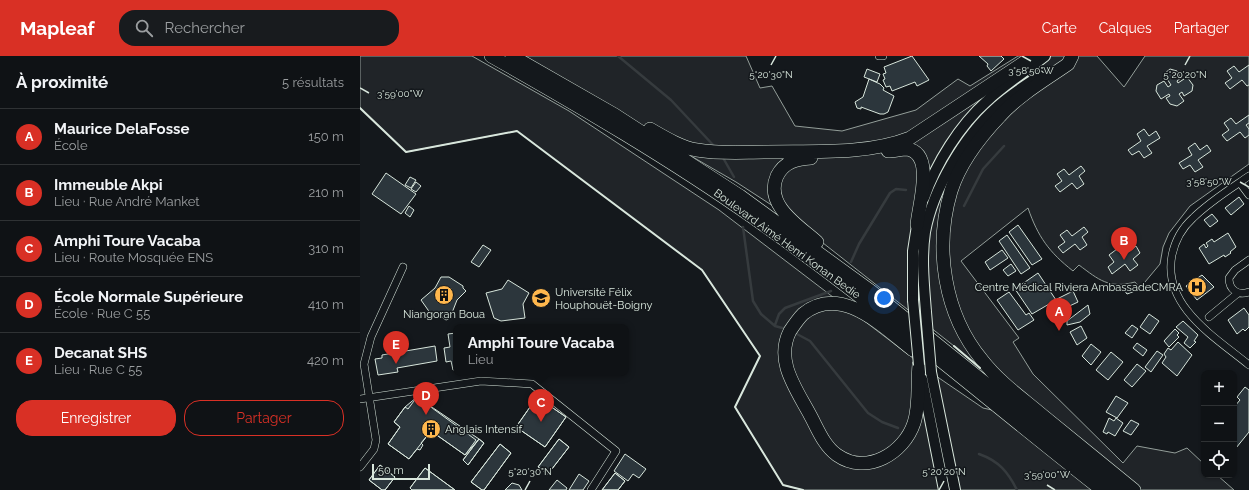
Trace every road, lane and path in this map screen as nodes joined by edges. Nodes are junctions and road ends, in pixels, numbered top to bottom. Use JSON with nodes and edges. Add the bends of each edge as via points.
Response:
{"nodes":[{"id":1,"x":491,"y":56,"type":"edge"},
{"id":2,"x":512,"y":56,"type":"edge"},
{"id":3,"x":879,"y":56,"type":"edge"},
{"id":4,"x":883,"y":56,"type":"edge"},
{"id":5,"x":1034,"y":56,"type":"edge"},
{"id":6,"x":1045,"y":56,"type":"edge"},
{"id":7,"x":1069,"y":56,"type":"edge"},
{"id":8,"x":1072,"y":56,"type":"edge"},
{"id":9,"x":615,"y":115,"type":"junction"},
{"id":10,"x":1249,"y":176,"type":"edge"},
{"id":11,"x":1240,"y":183,"type":"junction"},
{"id":12,"x":1249,"y":195,"type":"edge"},
{"id":13,"x":738,"y":201,"type":"junction"},
{"id":14,"x":917,"y":225,"type":"junction"},
{"id":15,"x":1248,"y":264,"type":"edge"},
{"id":16,"x":403,"y":267,"type":"dead end"},
{"id":17,"x":872,"y":292,"type":"junction"},
{"id":18,"x":1249,"y":292,"type":"edge"},
{"id":19,"x":1238,"y":293,"type":"junction"},
{"id":20,"x":1209,"y":317,"type":"dead end"},
{"id":21,"x":919,"y":365,"type":"junction"},
{"id":22,"x":1249,"y":365,"type":"edge"},
{"id":23,"x":369,"y":397,"type":"junction"},
{"id":24,"x":360,"y":399,"type":"edge"},
{"id":25,"x":998,"y":408,"type":"junction"},
{"id":26,"x":361,"y":463,"type":"edge"},
{"id":27,"x":591,"y":490,"type":"edge"},
{"id":28,"x":944,"y":490,"type":"edge"},
{"id":29,"x":955,"y":490,"type":"edge"},
{"id":30,"x":1102,"y":490,"type":"edge"},
{"id":31,"x":1118,"y":490,"type":"edge"},
{"id":32,"x":1134,"y":490,"type":"edge"}],
"edges":[{"from":1,"to":13,"type":"highway","name":"Boulevard Aimé Henri Konan Bedie"},
{"from":2,"to":9,"type":"highway","name":"Boulevard Aimé Henri Konan Bedie"},
{"from":3,"to":4,"type":"street"},
{"from":5,"to":9,"type":"highway","via":[[910,138],[878,147],[824,151],[714,152],[688,147],[636,121]]},
{"from":6,"to":14,"type":"main road","via":[[987,101],[971,118],[953,142],[935,175],[925,196]]},
{"from":7,"to":29,"type":"main road","bridge":true,"via":[[1020,88],[996,107],[981,124],[953,162],[938,191],[925,233],[923,277],[931,372]]},
{"from":8,"to":32,"type":"highway","via":[[1068,64],[1001,114],[976,144],[952,191],[945,218],[942,247],[944,266],[949,295],[961,328],[982,361],[1010,389]]},
{"from":9,"to":13,"type":"highway","name":"Boulevard Aimé Henri Konan Bedie","via":[[722,185]]},
{"from":10,"to":11,"type":"street"},
{"from":11,"to":12,"type":"street"},
{"from":11,"to":22,"type":"street","via":[[1198,213],[1186,225],[1173,250],[1171,264],[1172,279],[1183,306],[1195,320]]},
{"from":13,"to":17,"type":"highway","name":"Boulevard Aimé Henri Konan Bedie"},
{"from":13,"to":25,"type":"highway","name":"Boulevard Aimé Henri Konan Bedie","via":[[756,220],[860,296]]},
{"from":14,"to":17,"type":"highway","via":[[924,180],[923,166],[914,153],[907,149],[797,159],[787,164],[778,174],[775,194],[788,218]]},
{"from":14,"to":21,"type":"main road","bridge":true,"via":[[913,251]]},
{"from":15,"to":19,"type":"street","via":[[1231,273],[1229,278],[1231,288]]},
{"from":16,"to":23,"type":"street","via":[[371,337],[364,364]]},
{"from":17,"to":31,"type":"highway","name":"Boulevard Aimé Henri Konan Bedie"},
{"from":18,"to":19,"type":"street"},
{"from":19,"to":20,"type":"street"},
{"from":21,"to":25,"type":"highway","via":[[914,422],[902,445],[883,459],[859,463],[847,460],[829,448],[789,376],[784,354],[791,330],[800,316],[808,310],[822,304],[853,307],[977,398]]},
{"from":21,"to":28,"type":"main road"},
{"from":23,"to":24,"type":"street"},
{"from":23,"to":26,"type":"street","via":[[376,440],[374,449]]},
{"from":23,"to":27,"type":"street","via":[[481,381],[532,384],[616,451]]},
{"from":25,"to":30,"type":"highway","name":"Boulevard Aimé Henri Konan Bedie"}]}
